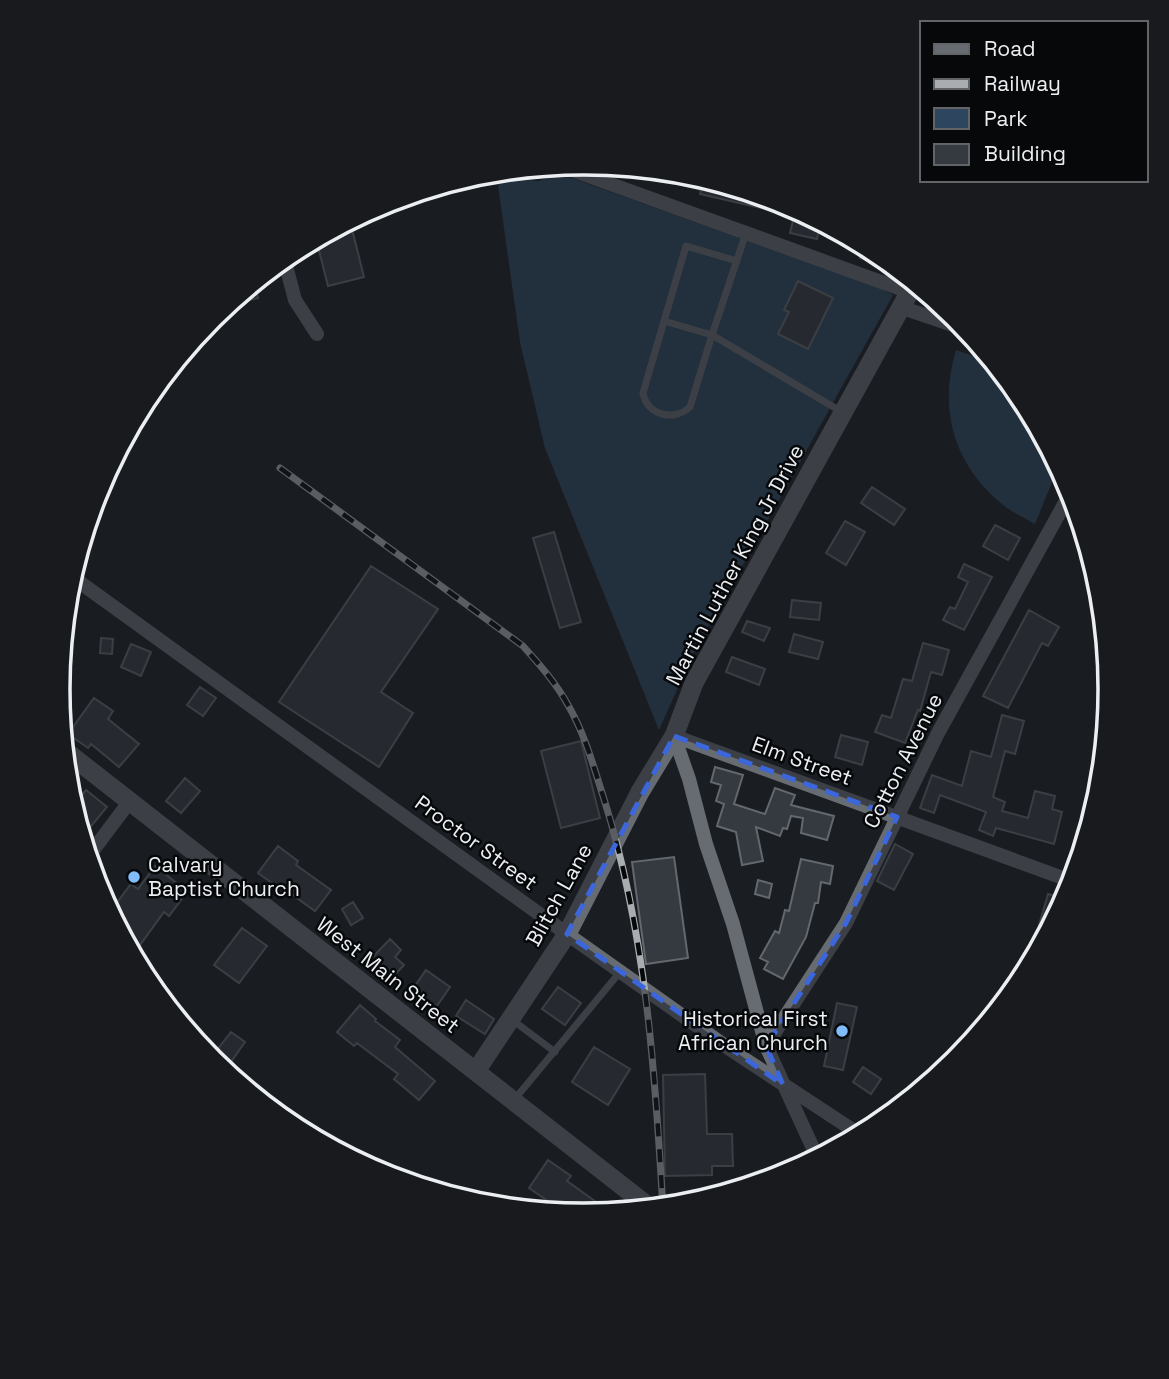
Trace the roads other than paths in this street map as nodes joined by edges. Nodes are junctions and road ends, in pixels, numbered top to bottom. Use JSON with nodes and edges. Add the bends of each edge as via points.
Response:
{"nodes":[{"id":1,"x":586,"y":175,"type":"edge"},
{"id":2,"x":746,"y":233,"type":"junction"},
{"id":3,"x":737,"y":261,"type":"junction"},
{"id":4,"x":287,"y":270,"type":"edge"},
{"id":5,"x":908,"y":294,"type":"edge"},
{"id":6,"x":926,"y":305,"type":"edge"},
{"id":7,"x":664,"y":321,"type":"junction"},
{"id":8,"x":317,"y":334,"type":"dead end"},
{"id":9,"x":712,"y":335,"type":"junction"},
{"id":10,"x":843,"y":412,"type":"junction"},
{"id":11,"x":1064,"y":504,"type":"edge"},
{"id":12,"x":81,"y":583,"type":"edge"},
{"id":13,"x":674,"y":736,"type":"junction"},
{"id":14,"x":74,"y":758,"type":"edge"},
{"id":15,"x":130,"y":802,"type":"junction"},
{"id":16,"x":897,"y":817,"type":"junction"},
{"id":17,"x":95,"y":848,"type":"edge"},
{"id":18,"x":1063,"y":878,"type":"edge"},
{"id":19,"x":567,"y":934,"type":"junction"},
{"id":20,"x":620,"y":972,"type":"junction"},
{"id":21,"x":511,"y":1018,"type":"junction"},
{"id":22,"x":766,"y":1046,"type":"junction"},
{"id":23,"x":555,"y":1052,"type":"junction"},
{"id":24,"x":476,"y":1071,"type":"junction"},
{"id":25,"x":783,"y":1085,"type":"junction"},
{"id":26,"x":514,"y":1101,"type":"junction"},
{"id":27,"x":851,"y":1129,"type":"edge"},
{"id":28,"x":814,"y":1150,"type":"edge"},
{"id":29,"x":641,"y":1201,"type":"edge"}],
"edges":[{"from":1,"to":2,"type":"street"},
{"from":2,"to":3,"type":"lane"},
{"from":2,"to":5,"type":"street"},
{"from":3,"to":7,"type":"lane","via":[[686,246]]},
{"from":3,"to":9,"type":"lane"},
{"from":4,"to":8,"type":"street","via":[[295,300]]},
{"from":5,"to":6,"type":"street"},
{"from":5,"to":10,"type":"street","name":"Martin Luther King Jr Drive"},
{"from":7,"to":9,"type":"lane"},
{"from":7,"to":9,"type":"lane","via":[[643,393],[652,410],[673,416],[690,407]]},
{"from":9,"to":10,"type":"lane"},
{"from":10,"to":13,"type":"street","name":"Martin Luther King Jr Drive","via":[[694,683]]},
{"from":11,"to":16,"type":"street","name":"Cotton Avenue"},
{"from":12,"to":19,"type":"street","name":"Proctor Street"},
{"from":13,"to":16,"type":"street","name":"Elm Street"},
{"from":13,"to":19,"type":"street","name":"Blitch Lane"},
{"from":13,"to":22,"type":"street"},
{"from":14,"to":15,"type":"street","name":"West Main Street"},
{"from":15,"to":17,"type":"street"},
{"from":15,"to":24,"type":"street","name":"West Main Street"},
{"from":16,"to":18,"type":"street","name":"Elm Street"},
{"from":16,"to":22,"type":"street","name":"Cotton Avenue","via":[[846,923]]},
{"from":19,"to":20,"type":"street","name":"Proctor Street"},
{"from":19,"to":21,"type":"street","name":"Blitch Lane"},
{"from":20,"to":23,"type":"lane"},
{"from":20,"to":25,"type":"street","name":"Proctor Street"},
{"from":21,"to":23,"type":"lane"},
{"from":21,"to":24,"type":"street","name":"Blitch Lane"},
{"from":22,"to":25,"type":"street"},
{"from":23,"to":26,"type":"lane"},
{"from":24,"to":26,"type":"street","name":"West Main Street"},
{"from":25,"to":27,"type":"street","name":"Proctor Street"},
{"from":25,"to":28,"type":"street"},
{"from":26,"to":29,"type":"street","name":"West Main Street"}]}
